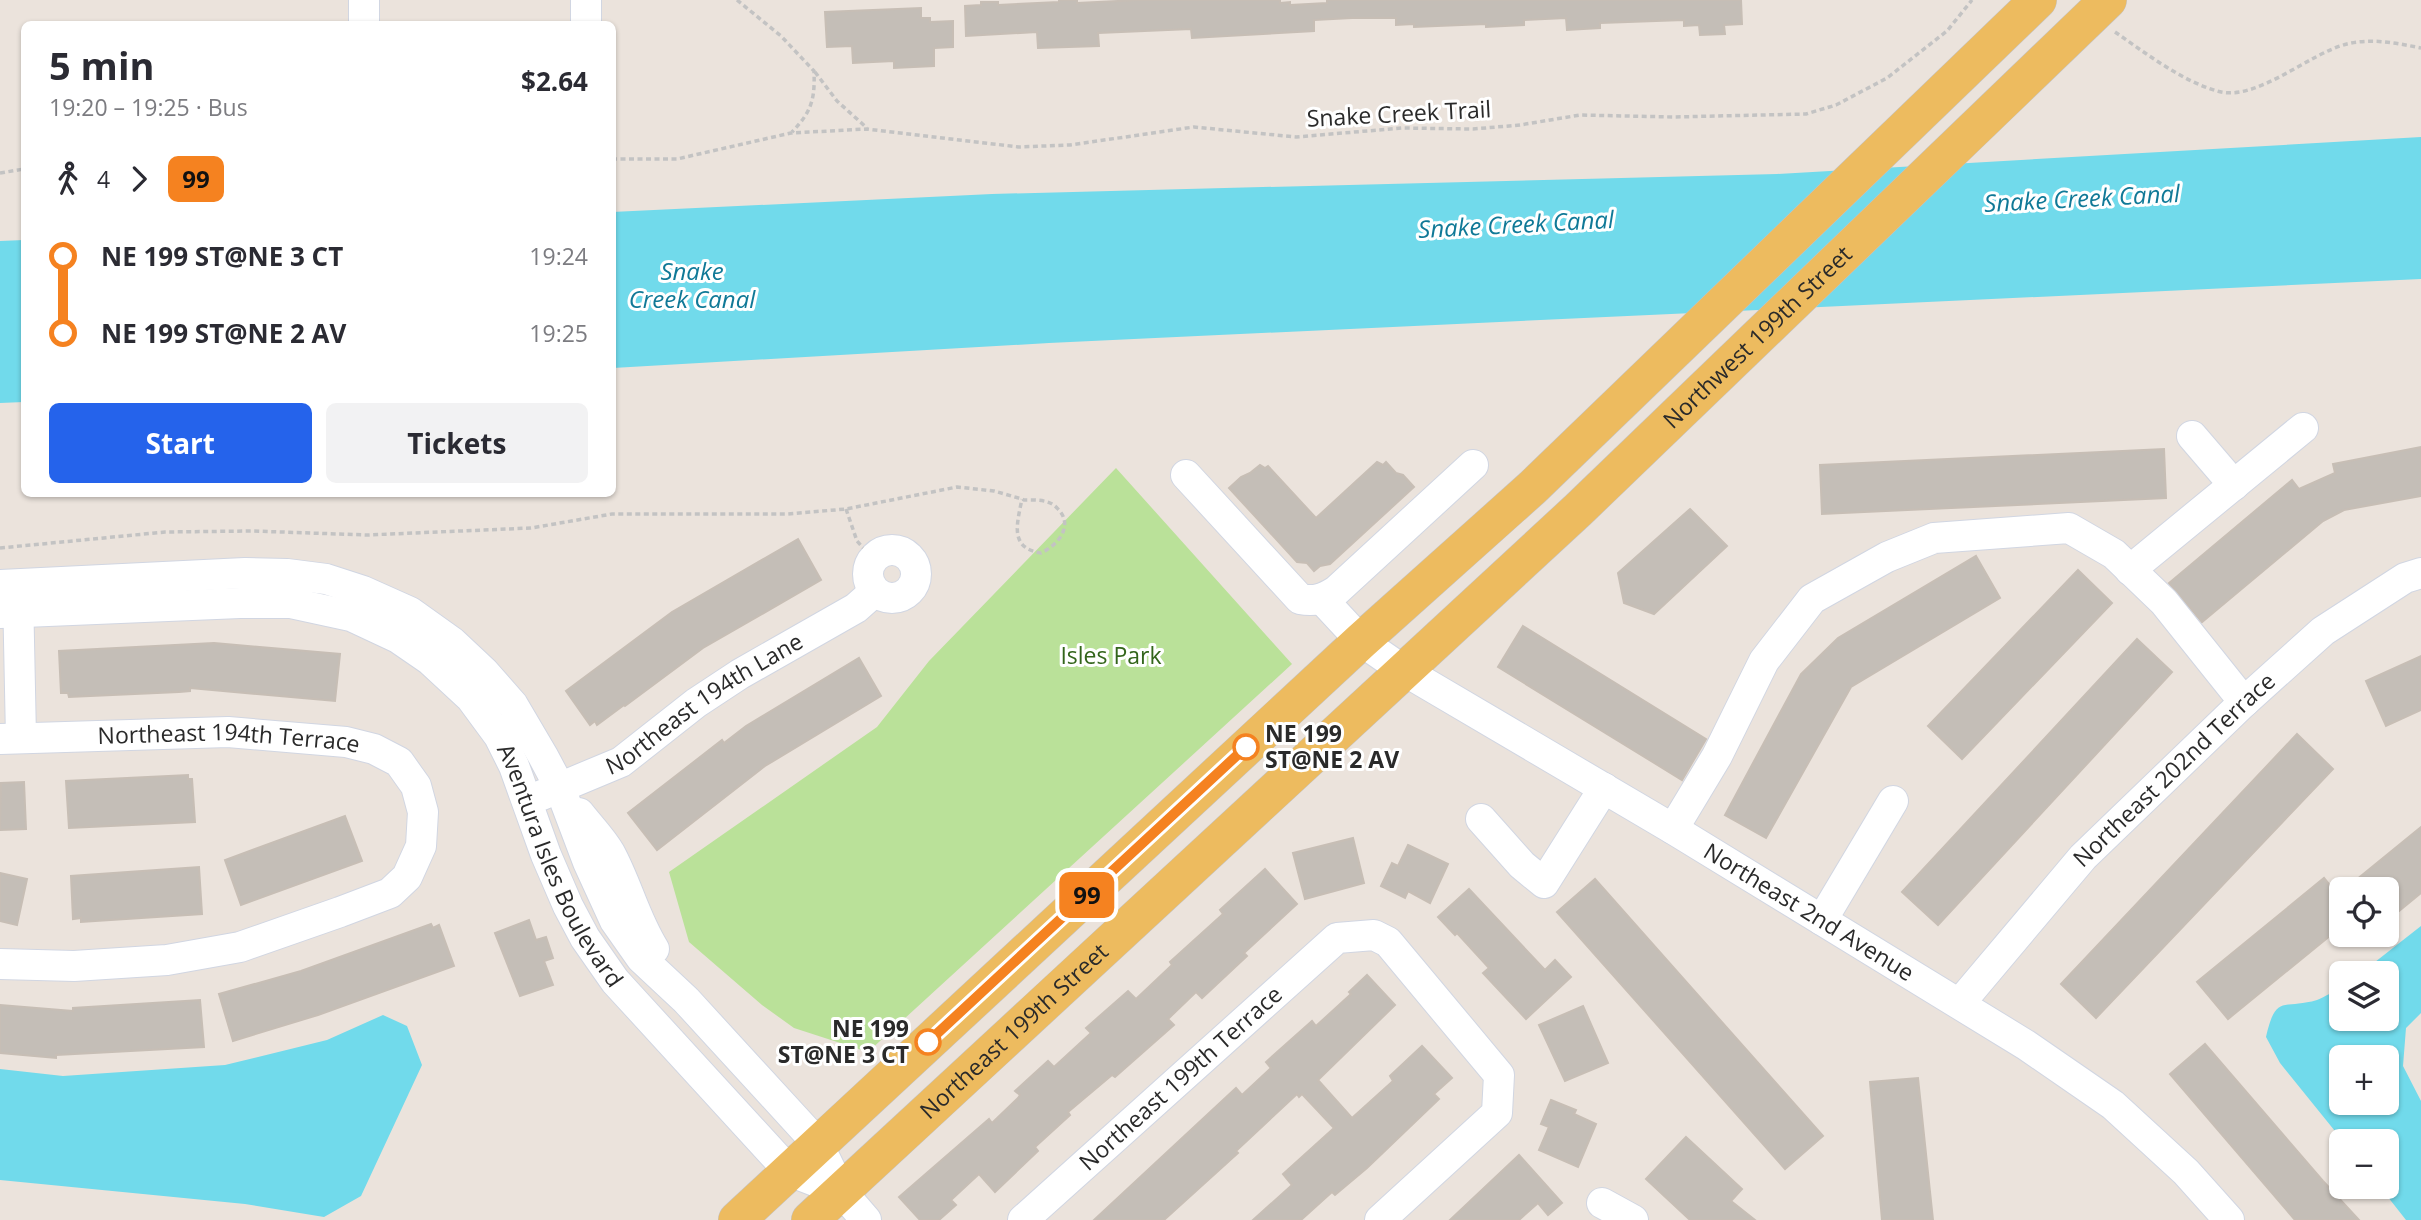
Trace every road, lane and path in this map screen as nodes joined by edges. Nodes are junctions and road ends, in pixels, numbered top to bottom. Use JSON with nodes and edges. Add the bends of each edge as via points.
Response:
{"nodes":[{"id":1,"x":364,"y":0,"type":"edge"},
{"id":2,"x":586,"y":0,"type":"edge"},
{"id":3,"x":737,"y":0,"type":"edge"},
{"id":4,"x":1972,"y":0,"type":"edge"},
{"id":5,"x":2038,"y":0,"type":"edge"},
{"id":6,"x":2108,"y":14,"type":"edge"},
{"id":7,"x":364,"y":21,"type":"edge"},
{"id":8,"x":586,"y":21,"type":"edge"},
{"id":9,"x":2421,"y":48,"type":"edge"},
{"id":10,"x":814,"y":71,"type":"junction"},
{"id":11,"x":867,"y":129,"type":"junction"},
{"id":12,"x":791,"y":133,"type":"junction"},
{"id":13,"x":616,"y":159,"type":"edge"},
{"id":14,"x":21,"y":170,"type":"edge"},
{"id":15,"x":0,"y":173,"type":"edge"},
{"id":16,"x":2303,"y":428,"type":"dead end"},
{"id":17,"x":2192,"y":436,"type":"dead end"},
{"id":18,"x":1473,"y":466,"type":"dead end"},
{"id":19,"x":1186,"y":475,"type":"dead end"},
{"id":20,"x":2234,"y":485,"type":"junction"},
{"id":21,"x":1022,"y":499,"type":"junction"},
{"id":22,"x":846,"y":509,"type":"junction"},
{"id":23,"x":0,"y":548,"type":"edge"},
{"id":24,"x":866,"y":551,"type":"dead end"},
{"id":25,"x":2130,"y":570,"type":"junction"},
{"id":26,"x":2421,"y":573,"type":"edge"},
{"id":27,"x":874,"y":592,"type":"dead end"},
{"id":28,"x":9,"y":599,"type":"edge"},
{"id":29,"x":1322,"y":599,"type":"junction"},
{"id":30,"x":1362,"y":641,"type":"junction"},
{"id":31,"x":1403,"y":670,"type":"junction"},
{"id":32,"x":2244,"y":702,"type":"junction"},
{"id":33,"x":10,"y":739,"type":"edge"},
{"id":34,"x":560,"y":788,"type":"junction"},
{"id":35,"x":1604,"y":789,"type":"junction"},
{"id":36,"x":1893,"y":801,"type":"dead end"},
{"id":37,"x":526,"y":802,"type":"junction"},
{"id":38,"x":1480,"y":819,"type":"dead end"},
{"id":39,"x":1673,"y":830,"type":"junction"},
{"id":40,"x":615,"y":920,"type":"junction"},
{"id":41,"x":1822,"y":920,"type":"junction"},
{"id":42,"x":586,"y":941,"type":"junction"},
{"id":43,"x":0,"y":964,"type":"edge"},
{"id":44,"x":686,"y":1000,"type":"junction"},
{"id":45,"x":1960,"y":1003,"type":"junction"},
{"id":46,"x":818,"y":1144,"type":"junction"},
{"id":47,"x":789,"y":1171,"type":"junction"},
{"id":48,"x":841,"y":1191,"type":"junction"},
{"id":49,"x":1602,"y":1203,"type":"dead end"},
{"id":50,"x":737,"y":1220,"type":"edge"},
{"id":51,"x":810,"y":1220,"type":"edge"},
{"id":52,"x":866,"y":1220,"type":"edge"},
{"id":53,"x":1023,"y":1220,"type":"edge"},
{"id":54,"x":1380,"y":1220,"type":"edge"},
{"id":55,"x":1633,"y":1220,"type":"edge"},
{"id":56,"x":2229,"y":1220,"type":"edge"}],
"edges":[{"from":1,"to":7,"type":"street"},
{"from":2,"to":8,"type":"street"},
{"from":3,"to":10,"type":"path"},
{"from":4,"to":11,"type":"path","name":"Snake Creek Trail","via":[[1947,31],[1887,78],[1836,105],[1806,114],[1580,115],[1473,129],[1402,128],[1296,137],[1194,127],[1070,145],[1019,147]]},
{"from":5,"to":30,"type":"main road","name":"Northwest 199th Street","via":[[1532,488]]},
{"from":6,"to":9,"type":"path","via":[[2178,74],[2220,93],[2249,90],[2276,80],[2347,44],[2385,41]]},
{"from":6,"to":31,"type":"main road","name":"Northwest 199th Street","via":[[1963,139],[1578,510]]},
{"from":10,"to":11,"type":"path"},
{"from":10,"to":12,"type":"path","via":[[807,116]]},
{"from":11,"to":12,"type":"path","name":"Snake Creek Trail"},
{"from":12,"to":13,"type":"path","name":"Snake Creek Trail","via":[[677,159]]},
{"from":14,"to":15,"type":"path"},
{"from":16,"to":20,"type":"street"},
{"from":17,"to":20,"type":"street"},
{"from":18,"to":29,"type":"street"},
{"from":19,"to":29,"type":"street","via":[[1300,599]]},
{"from":20,"to":25,"type":"street"},
{"from":21,"to":21,"type":"path","via":[[1051,503],[1063,517],[1060,541],[1041,554],[1021,546],[1016,527]]},
{"from":21,"to":22,"type":"path","via":[[957,487]]},
{"from":22,"to":23,"type":"path","via":[[788,514],[612,514],[531,528],[367,536],[164,532]]},
{"from":22,"to":24,"type":"path","via":[[857,541]]},
{"from":25,"to":32,"type":"street","via":[[2164,603]]},
{"from":25,"to":39,"type":"street","via":[[2114,554],[2069,528],[1934,538],[1812,599],[1764,661],[1717,756]]},
{"from":26,"to":32,"type":"street","name":"Northeast 202nd Terrace","via":[[2405,578],[2323,631]]},
{"from":27,"to":34,"type":"street","name":"Northeast 194th Lane","via":[[856,608],[696,703],[621,762]]},
{"from":28,"to":33,"type":"street"},
{"from":28,"to":34,"type":"street","name":"Aventura Isles Boulevard","via":[[246,573],[326,579],[363,591],[410,612],[484,672],[513,705]]},
{"from":28,"to":37,"type":"street","name":"Aventura Isles Boulevard","via":[[291,603],[351,616],[430,660],[471,698],[499,736]]},
{"from":29,"to":30,"type":"street","name":"Northeast 2nd Avenue"},
{"from":30,"to":31,"type":"street","name":"Northeast 2nd Avenue"},
{"from":30,"to":46,"type":"main road"},
{"from":31,"to":35,"type":"street","name":"Northeast 2nd Avenue"},
{"from":31,"to":48,"type":"main road","name":"Northeast 199th Street"},
{"from":32,"to":45,"type":"street","name":"Northeast 202nd Terrace","via":[[2083,857]]},
{"from":33,"to":43,"type":"street","name":"Northeast 194th Terrace","via":[[228,732],[346,742],[374,749],[398,762],[416,786],[423,812],[421,846],[407,877],[390,893],[340,912],[240,947],[167,960],[74,966]]},
{"from":34,"to":37,"type":"street","name":"Northeast 194th Lane"},
{"from":34,"to":40,"type":"street","name":"Aventura Isles Boulevard"},
{"from":34,"to":44,"type":"street","name":"Aventura Isles Boulevard","via":[[608,849],[640,925]]},
{"from":35,"to":38,"type":"street","via":[[1544,883]]},
{"from":35,"to":39,"type":"street","name":"Northeast 2nd Avenue"},
{"from":36,"to":41,"type":"street"},
{"from":37,"to":42,"type":"street","name":"Aventura Isles Boulevard"},
{"from":39,"to":41,"type":"street","name":"Northeast 2nd Avenue"},
{"from":40,"to":42,"type":"street","via":[[603,923]]},
{"from":40,"to":44,"type":"street","name":"Aventura Isles Boulevard","via":[[641,958]]},
{"from":41,"to":45,"type":"street","name":"Northeast 2nd Avenue"},
{"from":42,"to":47,"type":"street","name":"Aventura Isles Boulevard","via":[[629,998]]},
{"from":44,"to":46,"type":"street","name":"Aventura Isles Boulevard"},
{"from":45,"to":56,"type":"street","name":"Northeast 2nd Avenue","via":[[2113,1105],[2186,1172]]},
{"from":46,"to":47,"type":"main road"},
{"from":46,"to":48,"type":"street","name":"Aventura Isles Boulevard"},
{"from":47,"to":48,"type":"street","name":"Aventura Isles Boulevard"},
{"from":47,"to":50,"type":"main road"},
{"from":48,"to":51,"type":"main road","name":"Northeast 199th Street"},
{"from":48,"to":52,"type":"street"},
{"from":49,"to":55,"type":"street"},
{"from":53,"to":54,"type":"street","name":"Northeast 199th Terrace","via":[[1337,939],[1374,936],[1388,942],[1499,1075],[1497,1113]]}]}
